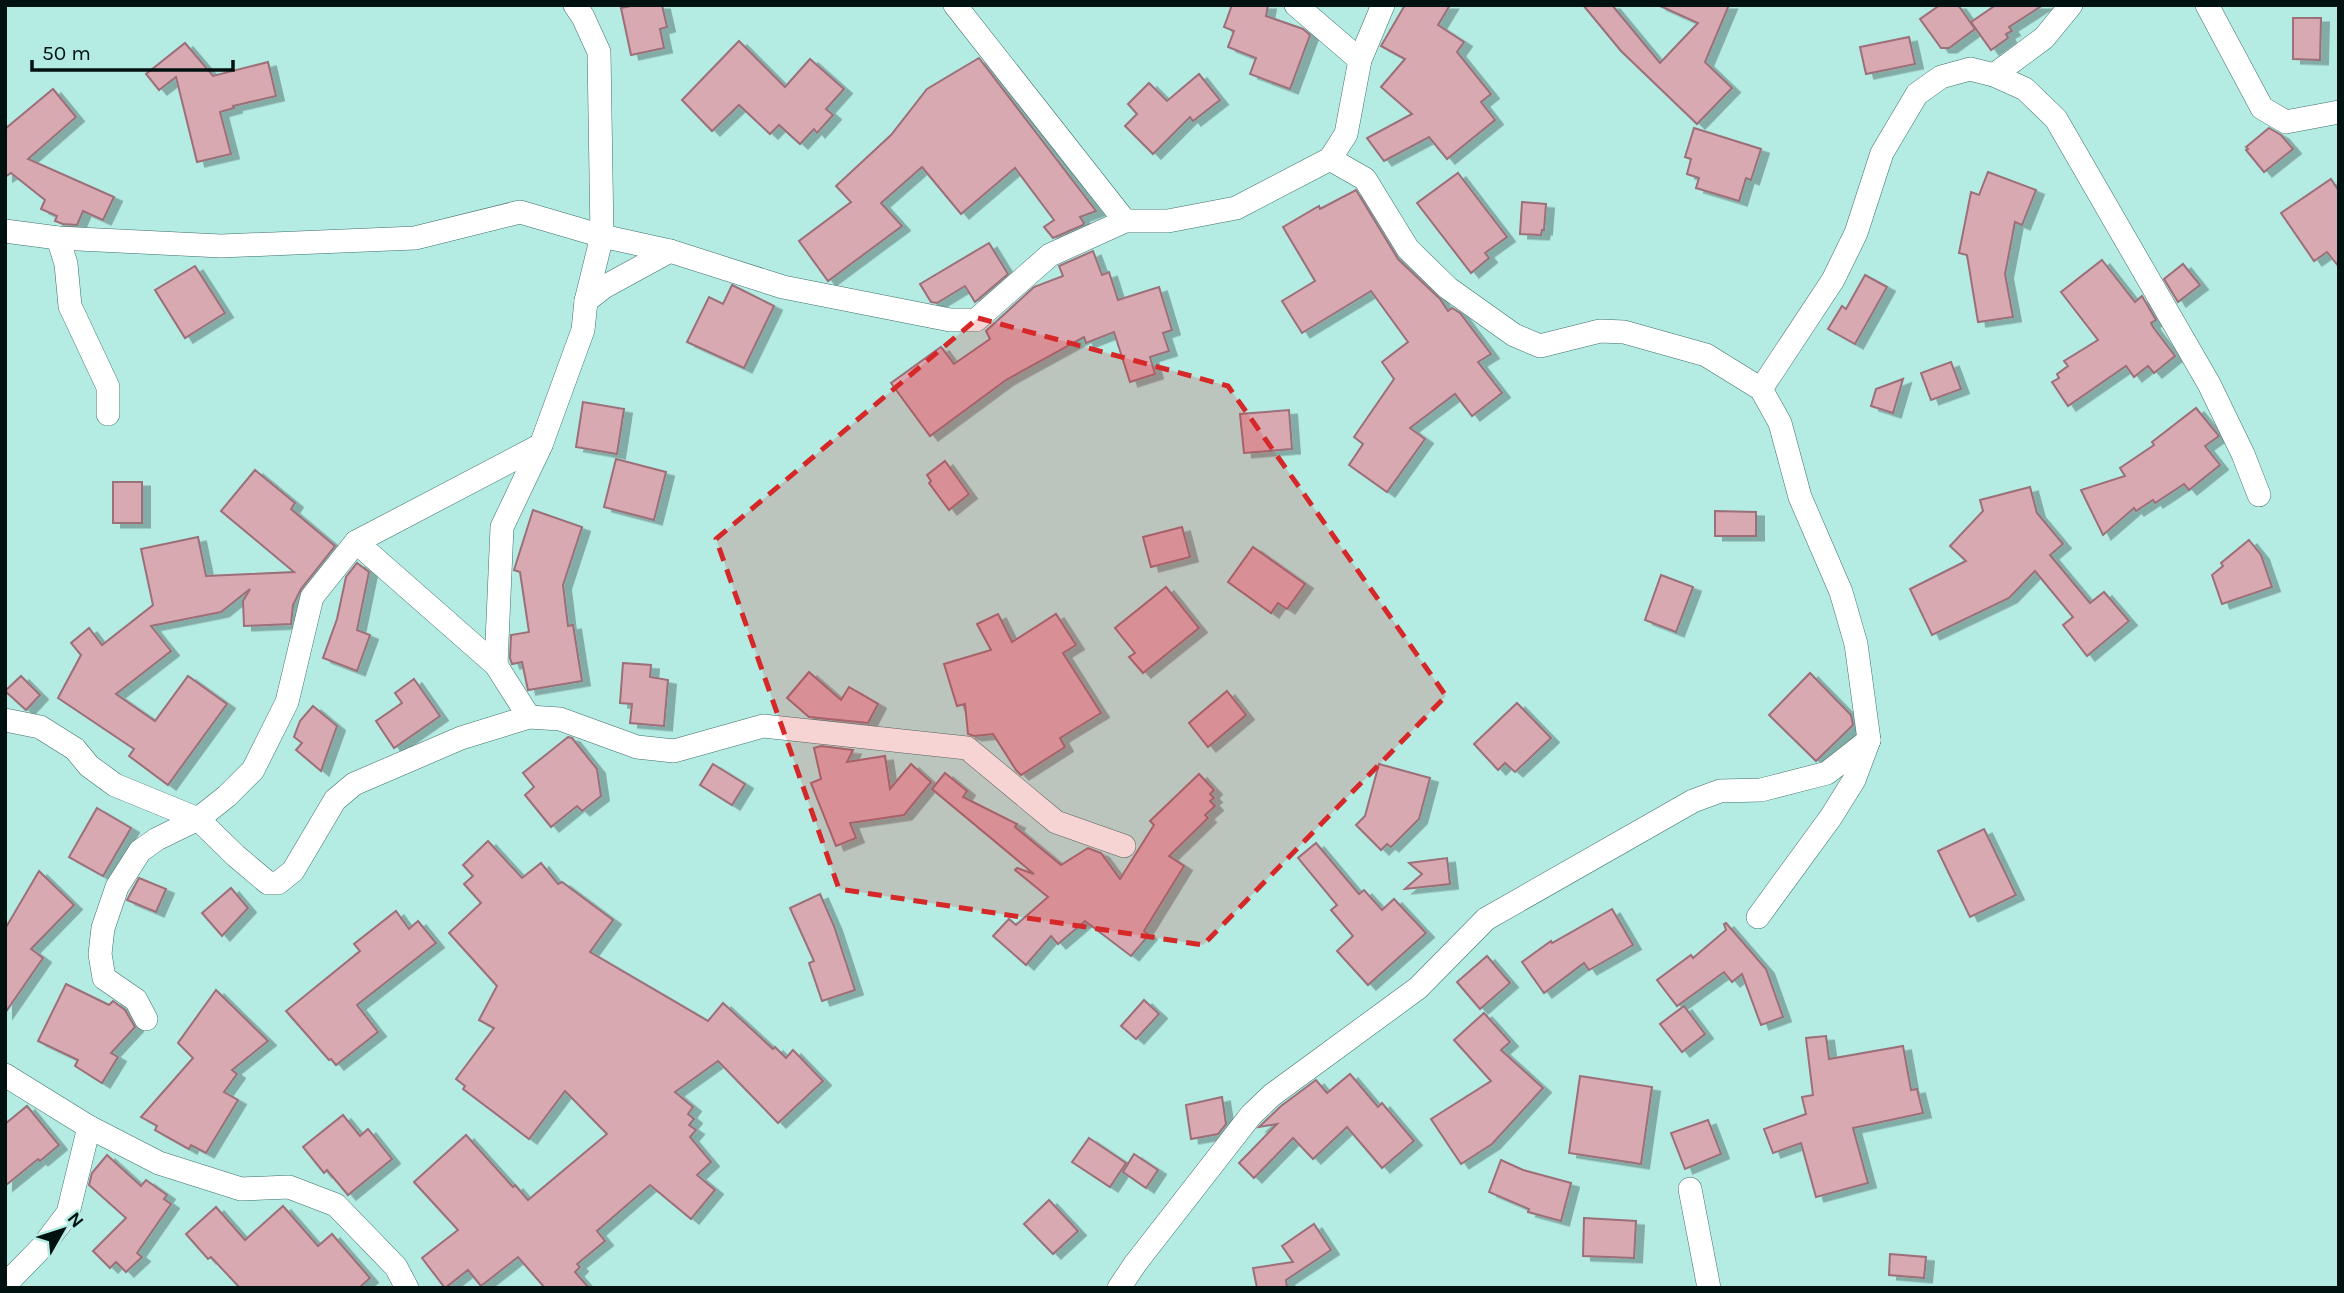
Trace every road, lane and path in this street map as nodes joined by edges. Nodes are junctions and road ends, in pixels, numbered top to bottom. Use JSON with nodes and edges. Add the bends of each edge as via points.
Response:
{"nodes":[{"id":1,"x":575,"y":5,"type":"edge"},
{"id":2,"x":955,"y":5,"type":"edge"},
{"id":3,"x":1296,"y":5,"type":"edge"},
{"id":4,"x":1383,"y":5,"type":"edge"},
{"id":5,"x":2071,"y":5,"type":"edge"},
{"id":6,"x":2207,"y":5,"type":"edge"},
{"id":7,"x":1360,"y":60,"type":"junction"},
{"id":8,"x":1994,"y":75,"type":"junction"},
{"id":9,"x":2339,"y":112,"type":"edge"},
{"id":10,"x":1331,"y":159,"type":"junction"},
{"id":11,"x":1125,"y":221,"type":"junction"},
{"id":12,"x":5,"y":231,"type":"edge"},
{"id":13,"x":602,"y":236,"type":"junction"},
{"id":14,"x":58,"y":238,"type":"junction"},
{"id":15,"x":670,"y":251,"type":"junction"},
{"id":16,"x":586,"y":301,"type":"junction"},
{"id":17,"x":1761,"y":389,"type":"junction"},
{"id":18,"x":108,"y":414,"type":"dead end"},
{"id":19,"x":541,"y":445,"type":"junction"},
{"id":20,"x":2259,"y":495,"type":"dead end"},
{"id":21,"x":356,"y":542,"type":"junction"},
{"id":22,"x":496,"y":665,"type":"junction"},
{"id":23,"x":529,"y":717,"type":"junction"},
{"id":24,"x":5,"y":720,"type":"edge"},
{"id":25,"x":1869,"y":740,"type":"junction"},
{"id":26,"x":198,"y":819,"type":"junction"},
{"id":27,"x":1124,"y":846,"type":"dead end"},
{"id":28,"x":1758,"y":917,"type":"dead end"},
{"id":29,"x":146,"y":1019,"type":"dead end"},
{"id":30,"x":5,"y":1075,"type":"edge"},
{"id":31,"x":89,"y":1127,"type":"junction"},
{"id":32,"x":1690,"y":1189,"type":"dead end"},
{"id":33,"x":5,"y":1285,"type":"edge"},
{"id":34,"x":407,"y":1288,"type":"edge"},
{"id":35,"x":1119,"y":1288,"type":"edge"},
{"id":36,"x":1709,"y":1288,"type":"edge"}],
"edges":[{"from":1,"to":13,"type":"street","via":[[599,52]]},
{"from":2,"to":11,"type":"street"},
{"from":3,"to":7,"type":"street"},
{"from":4,"to":7,"type":"street"},
{"from":5,"to":8,"type":"street","via":[[2044,38]]},
{"from":6,"to":9,"type":"street","via":[[2262,108],[2286,122]]},
{"from":7,"to":10,"type":"street","via":[[1346,134]]},
{"from":8,"to":17,"type":"street","via":[[1970,69],[1941,77],[1917,94],[1882,153],[1856,233],[1833,280]]},
{"from":8,"to":20,"type":"street","via":[[2025,89],[2056,119],[2209,384]]},
{"from":10,"to":11,"type":"street","via":[[1236,208],[1167,220]]},
{"from":10,"to":17,"type":"street","via":[[1365,179],[1408,249],[1448,288],[1514,335],[1541,346],[1601,331],[1624,332],[1706,355]]},
{"from":11,"to":15,"type":"street","via":[[1050,255],[976,320],[950,320],[783,287]]},
{"from":12,"to":14,"type":"street"},
{"from":13,"to":14,"type":"street","via":[[520,212],[415,238],[220,246]]},
{"from":13,"to":15,"type":"street"},
{"from":13,"to":16,"type":"street"},
{"from":14,"to":18,"type":"street","via":[[70,306],[108,387]]},
{"from":15,"to":16,"type":"street"},
{"from":16,"to":19,"type":"street","via":[[583,330]]},
{"from":17,"to":25,"type":"street","via":[[1780,423],[1800,497],[1844,605],[1856,644]]},
{"from":19,"to":21,"type":"street"},
{"from":19,"to":22,"type":"street","via":[[502,527]]},
{"from":21,"to":22,"type":"street"},
{"from":21,"to":26,"type":"street","via":[[312,597],[287,702],[253,770]]},
{"from":22,"to":23,"type":"street"},
{"from":23,"to":26,"type":"street","via":[[461,738],[354,784],[335,800],[293,871],[278,883],[268,883]]},
{"from":23,"to":27,"type":"street","via":[[560,719],[637,747],[674,751],[764,726],[967,748],[1056,822]]},
{"from":24,"to":26,"type":"street","via":[[40,727],[75,749],[115,785]]},
{"from":25,"to":28,"type":"street","via":[[1854,780],[1831,817]]},
{"from":25,"to":35,"type":"street","via":[[1827,773],[1761,790],[1720,791],[1693,801],[1486,919],[1418,988],[1251,1115]]},
{"from":26,"to":29,"type":"street","via":[[140,851],[117,887],[103,929],[100,954],[104,978],[136,1000]]},
{"from":30,"to":31,"type":"street"},
{"from":31,"to":33,"type":"street","via":[[68,1213]]},
{"from":31,"to":34,"type":"street","via":[[159,1163],[240,1189],[289,1188],[336,1205],[396,1267]]},
{"from":32,"to":36,"type":"street"}]}
